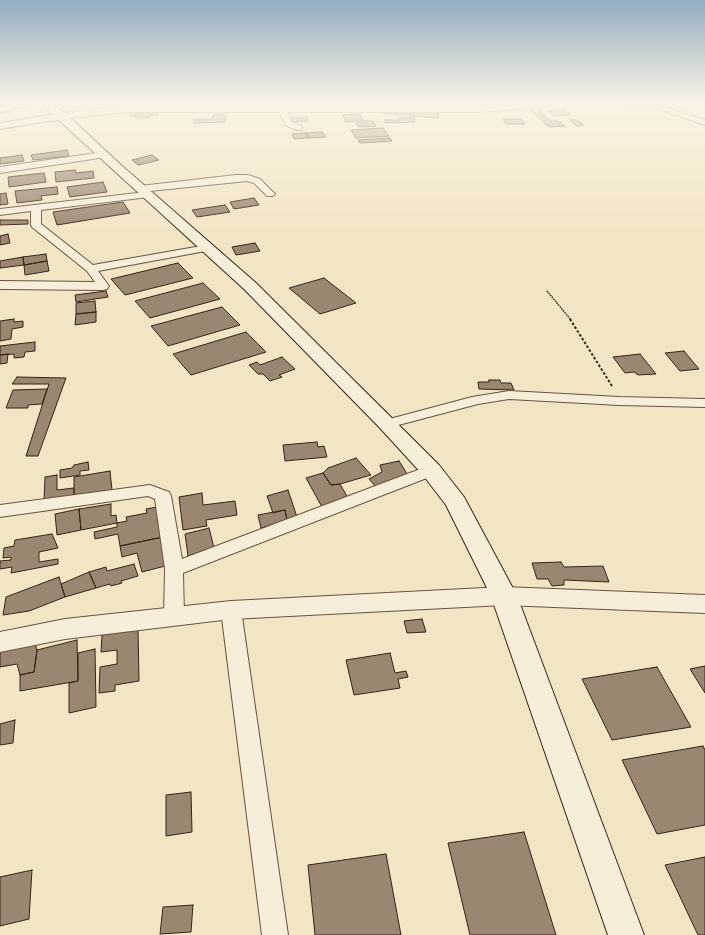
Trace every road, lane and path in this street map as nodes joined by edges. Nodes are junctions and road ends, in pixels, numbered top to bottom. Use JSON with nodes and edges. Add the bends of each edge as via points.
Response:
{"nodes":[{"id":1,"x":95,"y":148,"type":"edge"},
{"id":2,"x":103,"y":155,"type":"junction"},
{"id":3,"x":0,"y":170,"type":"edge"},
{"id":4,"x":143,"y":192,"type":"junction"},
{"id":5,"x":270,"y":194,"type":"dead end"},
{"id":6,"x":36,"y":208,"type":"junction"},
{"id":7,"x":0,"y":212,"type":"edge"},
{"id":8,"x":207,"y":248,"type":"junction"},
{"id":9,"x":91,"y":269,"type":"junction"},
{"id":10,"x":0,"y":286,"type":"edge"},
{"id":11,"x":547,"y":291,"type":"dead end"},
{"id":12,"x":619,"y":401,"type":"junction"},
{"id":13,"x":705,"y":403,"type":"edge"},
{"id":14,"x":387,"y":424,"type":"junction"},
{"id":15,"x":432,"y":470,"type":"junction"},
{"id":16,"x":0,"y":511,"type":"edge"},
{"id":17,"x":174,"y":569,"type":"junction"},
{"id":18,"x":504,"y":596,"type":"junction"},
{"id":19,"x":705,"y":604,"type":"edge"},
{"id":20,"x":231,"y":610,"type":"junction"},
{"id":21,"x":174,"y":616,"type":"junction"},
{"id":22,"x":0,"y":642,"type":"edge"},
{"id":23,"x":275,"y":935,"type":"edge"},
{"id":24,"x":626,"y":935,"type":"edge"}],
"edges":[{"from":1,"to":2,"type":"main road"},
{"from":2,"to":3,"type":"street"},
{"from":2,"to":4,"type":"main road"},
{"from":4,"to":5,"type":"street","via":[[248,178],[257,181]]},
{"from":4,"to":6,"type":"street"},
{"from":4,"to":8,"type":"main road"},
{"from":6,"to":7,"type":"street"},
{"from":6,"to":9,"type":"street","via":[[36,225]]},
{"from":8,"to":9,"type":"street"},
{"from":8,"to":14,"type":"main road","via":[[250,286]]},
{"from":9,"to":10,"type":"street","via":[[103,286]]},
{"from":11,"to":12,"type":"path","via":[[570,319]]},
{"from":12,"to":13,"type":"street"},
{"from":12,"to":14,"type":"street","via":[[509,395],[477,400]]},
{"from":14,"to":15,"type":"main road"},
{"from":15,"to":17,"type":"street"},
{"from":15,"to":18,"type":"main road","via":[[456,502]]},
{"from":16,"to":17,"type":"street","via":[[150,490],[163,496]]},
{"from":17,"to":21,"type":"street"},
{"from":18,"to":19,"type":"street"},
{"from":18,"to":20,"type":"street"},
{"from":18,"to":24,"type":"main road"},
{"from":20,"to":21,"type":"street"},
{"from":20,"to":23,"type":"street"},
{"from":21,"to":22,"type":"street","via":[[65,629]]}]}
